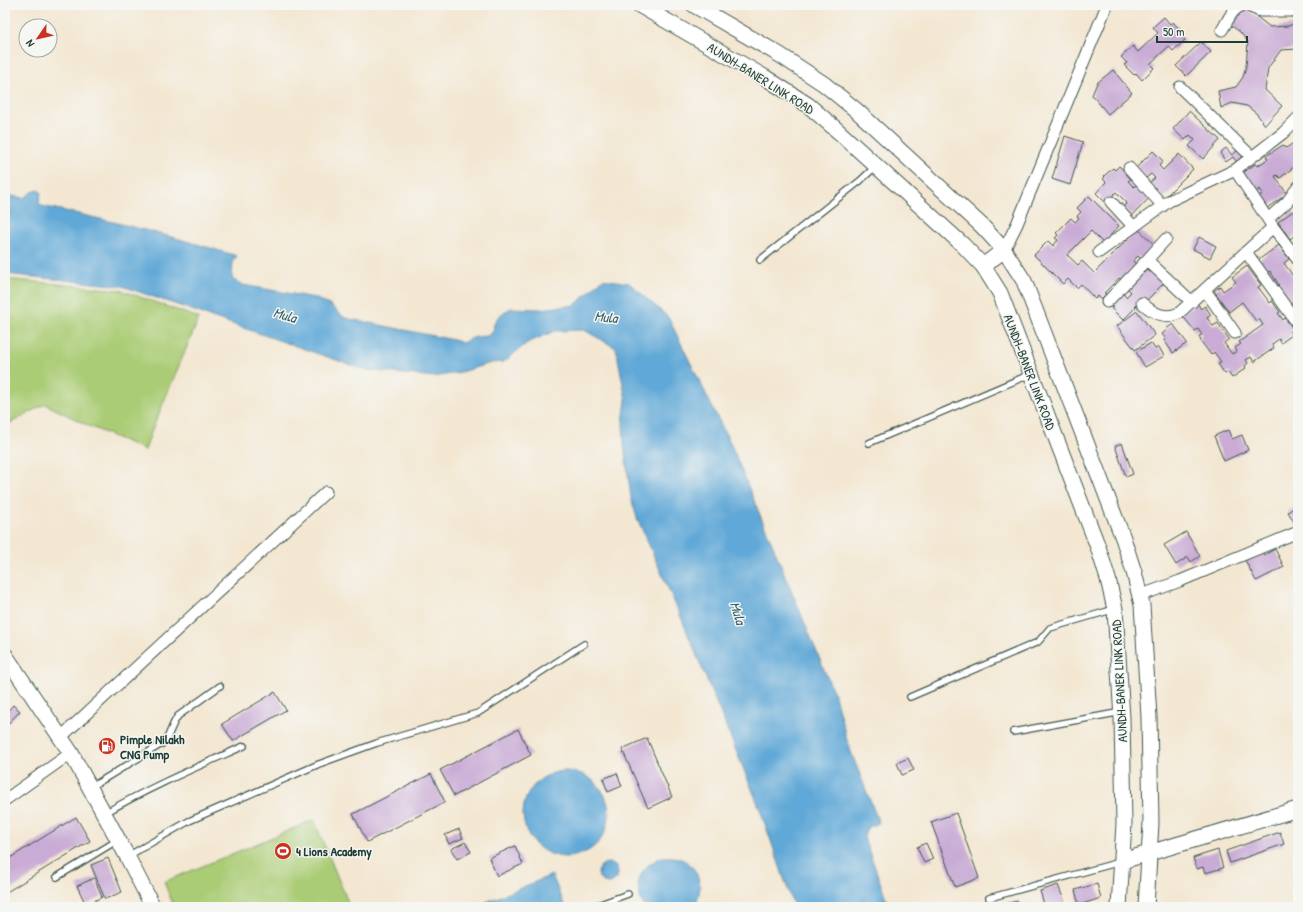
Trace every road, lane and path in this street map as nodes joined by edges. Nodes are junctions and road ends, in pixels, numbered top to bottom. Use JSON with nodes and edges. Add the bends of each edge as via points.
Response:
{"nodes":[{"id":1,"x":639,"y":5,"type":"edge"},
{"id":2,"x":694,"y":5,"type":"edge"},
{"id":3,"x":1107,"y":5,"type":"edge"},
{"id":4,"x":1244,"y":5,"type":"edge"},
{"id":5,"x":1298,"y":7,"type":"edge"},
{"id":6,"x":1222,"y":30,"type":"dead end"},
{"id":7,"x":1180,"y":87,"type":"dead end"},
{"id":8,"x":1298,"y":118,"type":"edge"},
{"id":9,"x":1252,"y":157,"type":"junction"},
{"id":10,"x":876,"y":166,"type":"junction"},
{"id":11,"x":1129,"y":168,"type":"dead end"},
{"id":12,"x":1235,"y":170,"type":"junction"},
{"id":13,"x":1298,"y":186,"type":"edge"},
{"id":14,"x":1111,"y":202,"type":"dead end"},
{"id":15,"x":1163,"y":206,"type":"junction"},
{"id":16,"x":1271,"y":223,"type":"junction"},
{"id":17,"x":1134,"y":227,"type":"junction"},
{"id":18,"x":1166,"y":239,"type":"dead end"},
{"id":19,"x":1004,"y":250,"type":"junction"},
{"id":20,"x":1099,"y":252,"type":"dead end"},
{"id":21,"x":1246,"y":252,"type":"junction"},
{"id":22,"x":760,"y":260,"type":"dead end"},
{"id":23,"x":1147,"y":260,"type":"junction"},
{"id":24,"x":1298,"y":260,"type":"edge"},
{"id":25,"x":983,"y":266,"type":"junction"},
{"id":26,"x":1205,"y":290,"type":"junction"},
{"id":27,"x":1107,"y":302,"type":"dead end"},
{"id":28,"x":1192,"y":302,"type":"junction"},
{"id":29,"x":1142,"y":303,"type":"dead end"},
{"id":30,"x":1298,"y":324,"type":"edge"},
{"id":31,"x":1235,"y":334,"type":"dead end"},
{"id":32,"x":1031,"y":374,"type":"junction"},
{"id":33,"x":869,"y":443,"type":"dead end"},
{"id":34,"x":326,"y":492,"type":"dead end"},
{"id":35,"x":1298,"y":532,"type":"edge"},
{"id":36,"x":1139,"y":596,"type":"junction"},
{"id":37,"x":1115,"y":609,"type":"junction"},
{"id":38,"x":584,"y":644,"type":"dead end"},
{"id":39,"x":5,"y":655,"type":"edge"},
{"id":40,"x":220,"y":686,"type":"dead end"},
{"id":41,"x":910,"y":697,"type":"dead end"},
{"id":42,"x":1122,"y":712,"type":"junction"},
{"id":43,"x":1013,"y":732,"type":"dead end"},
{"id":44,"x":60,"y":738,"type":"junction"},
{"id":45,"x":244,"y":746,"type":"dead end"},
{"id":46,"x":71,"y":753,"type":"junction"},
{"id":47,"x":89,"y":788,"type":"junction"},
{"id":48,"x":6,"y":799,"type":"edge"},
{"id":49,"x":1298,"y":809,"type":"edge"},
{"id":50,"x":103,"y":814,"type":"junction"},
{"id":51,"x":118,"y":840,"type":"junction"},
{"id":52,"x":1150,"y":853,"type":"junction"},
{"id":53,"x":127,"y":856,"type":"junction"},
{"id":54,"x":1122,"y":862,"type":"junction"},
{"id":55,"x":57,"y":877,"type":"dead end"},
{"id":56,"x":628,"y":894,"type":"dead end"},
{"id":57,"x":989,"y":898,"type":"dead end"},
{"id":58,"x":153,"y":907,"type":"edge"},
{"id":59,"x":592,"y":907,"type":"edge"},
{"id":60,"x":1119,"y":907,"type":"edge"},
{"id":61,"x":1146,"y":907,"type":"edge"}],
"edges":[{"from":1,"to":10,"type":"main road","name":"AUNDH-BANER LINK ROAD","via":[[766,78],[808,106]]},
{"from":2,"to":19,"type":"main road","name":"AUNDH-BANER LINK ROAD","via":[[824,84],[976,221]]},
{"from":3,"to":19,"type":"street"},
{"from":4,"to":5,"type":"street","via":[[1260,11],[1291,11]]},
{"from":4,"to":6,"type":"street","via":[[1234,10]]},
{"from":7,"to":9,"type":"street"},
{"from":8,"to":9,"type":"street"},
{"from":9,"to":12,"type":"street"},
{"from":10,"to":22,"type":"lane"},
{"from":10,"to":25,"type":"main road","name":"AUNDH-BANER LINK ROAD"},
{"from":11,"to":15,"type":"street"},
{"from":12,"to":15,"type":"street"},
{"from":12,"to":16,"type":"street"},
{"from":13,"to":16,"type":"street"},
{"from":14,"to":17,"type":"street"},
{"from":15,"to":17,"type":"street"},
{"from":16,"to":21,"type":"street"},
{"from":16,"to":24,"type":"street"},
{"from":17,"to":20,"type":"street"},
{"from":18,"to":23,"type":"street"},
{"from":19,"to":25,"type":"main road"},
{"from":19,"to":36,"type":"main road","name":"AUNDH-BANER LINK ROAD","via":[[1024,281],[1123,538]]},
{"from":21,"to":26,"type":"street"},
{"from":21,"to":30,"type":"street"},
{"from":23,"to":27,"type":"street"},
{"from":23,"to":28,"type":"street"},
{"from":25,"to":32,"type":"main road","name":"AUNDH-BANER LINK ROAD","via":[[1000,293]]},
{"from":26,"to":28,"type":"street"},
{"from":26,"to":31,"type":"street"},
{"from":28,"to":29,"type":"street","via":[[1172,317],[1149,310]]},
{"from":32,"to":33,"type":"lane"},
{"from":32,"to":37,"type":"main road","name":"AUNDH-BANER LINK ROAD","via":[[1098,547]]},
{"from":34,"to":44,"type":"street"},
{"from":35,"to":36,"type":"street"},
{"from":36,"to":52,"type":"main road","name":"AUNDH-BANER LINK ROAD","via":[[1142,605],[1149,717]]},
{"from":37,"to":41,"type":"lane","via":[[1050,628],[1038,642]]},
{"from":37,"to":42,"type":"main road","name":"AUNDH-BANER LINK ROAD"},
{"from":38,"to":53,"type":"lane","via":[[478,713],[377,743],[319,764],[189,821]]},
{"from":39,"to":44,"type":"main road"},
{"from":40,"to":47,"type":"lane","via":[[178,716],[165,742]]},
{"from":42,"to":43,"type":"lane"},
{"from":42,"to":54,"type":"main road","name":"AUNDH-BANER LINK ROAD"},
{"from":44,"to":46,"type":"main road"},
{"from":45,"to":50,"type":"lane","via":[[141,792]]},
{"from":46,"to":47,"type":"main road"},
{"from":46,"to":48,"type":"street"},
{"from":47,"to":50,"type":"main road"},
{"from":49,"to":52,"type":"main road"},
{"from":50,"to":51,"type":"main road"},
{"from":51,"to":53,"type":"main road"},
{"from":51,"to":55,"type":"lane"},
{"from":52,"to":54,"type":"main road"},
{"from":52,"to":61,"type":"main road","name":"AUNDH-BANER LINK ROAD"},
{"from":53,"to":58,"type":"main road"},
{"from":54,"to":57,"type":"lane"},
{"from":54,"to":60,"type":"main road","name":"AUNDH-BANER LINK ROAD"},
{"from":56,"to":59,"type":"lane"}]}
